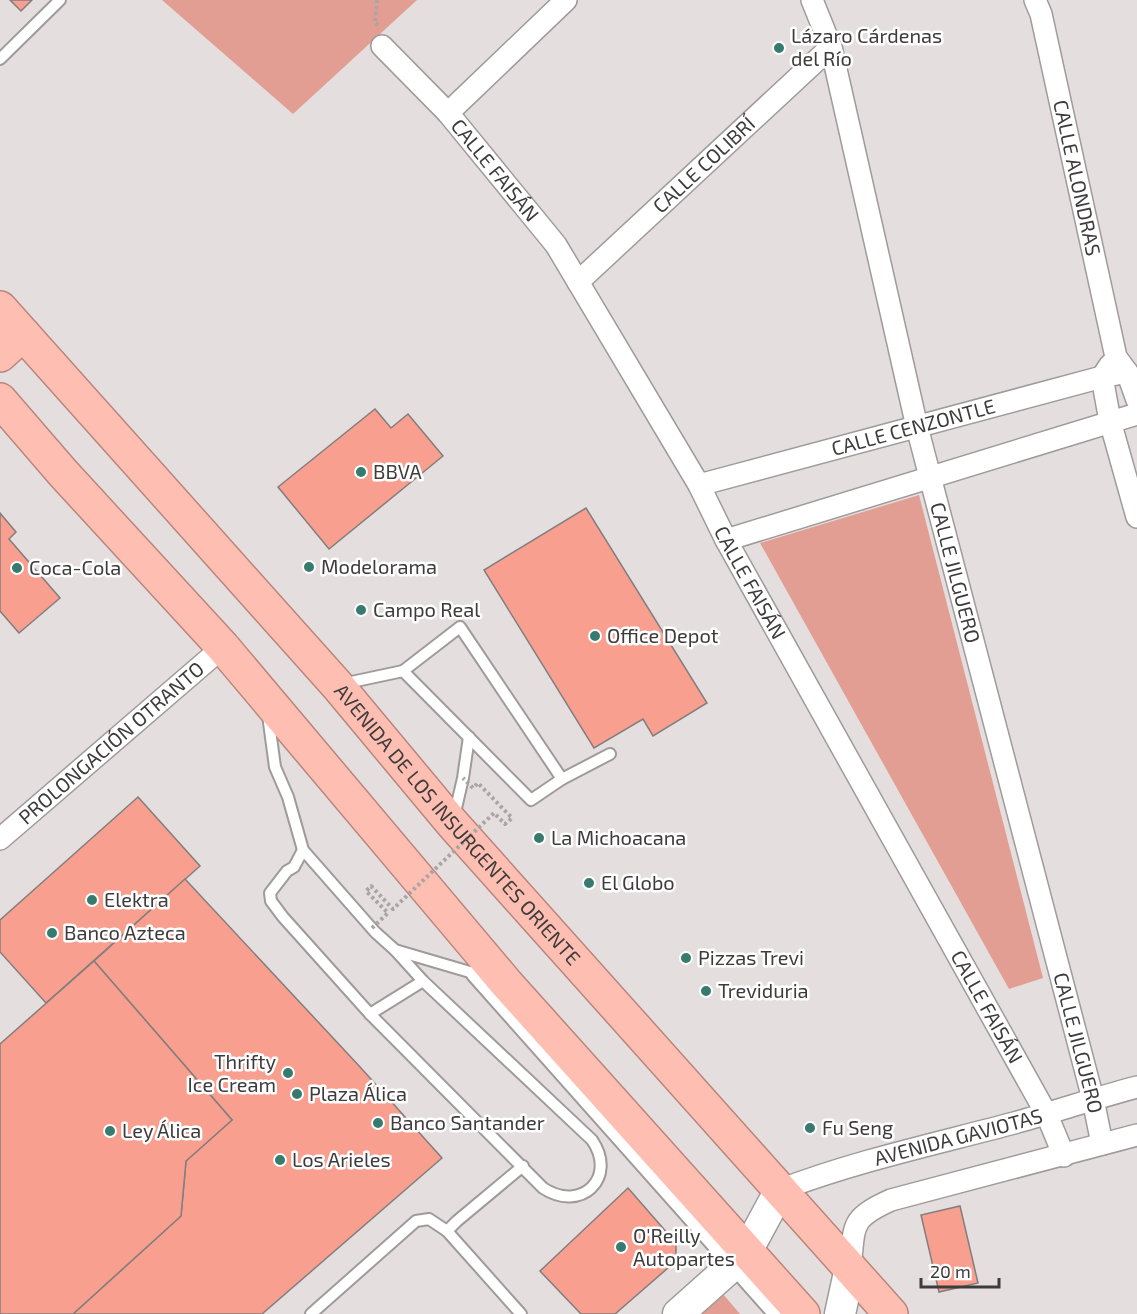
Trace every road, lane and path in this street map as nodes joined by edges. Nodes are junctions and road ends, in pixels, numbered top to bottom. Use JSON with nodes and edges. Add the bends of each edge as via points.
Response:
{"nodes":[{"id":1,"x":60,"y":0,"type":"edge"},
{"id":2,"x":566,"y":0,"type":"edge"},
{"id":3,"x":812,"y":0,"type":"edge"},
{"id":4,"x":1035,"y":0,"type":"edge"},
{"id":5,"x":381,"y":46,"type":"dead end"},
{"id":6,"x":831,"y":47,"type":"junction"},
{"id":7,"x":0,"y":58,"type":"edge"},
{"id":8,"x":448,"y":113,"type":"junction"},
{"id":9,"x":578,"y":282,"type":"junction"},
{"id":10,"x":0,"y":308,"type":"edge"},
{"id":11,"x":12,"y":345,"type":"edge"},
{"id":12,"x":1121,"y":365,"type":"junction"},
{"id":13,"x":1101,"y":377,"type":"junction"},
{"id":14,"x":0,"y":399,"type":"edge"},
{"id":15,"x":1137,"y":400,"type":"edge"},
{"id":16,"x":1137,"y":414,"type":"edge"},
{"id":17,"x":1110,"y":421,"type":"junction"},
{"id":18,"x":917,"y":427,"type":"junction"},
{"id":19,"x":931,"y":477,"type":"junction"},
{"id":20,"x":699,"y":485,"type":"junction"},
{"id":21,"x":1137,"y":517,"type":"edge"},
{"id":22,"x":726,"y":540,"type":"junction"},
{"id":23,"x":224,"y":647,"type":"junction"},
{"id":24,"x":403,"y":671,"type":"junction"},
{"id":25,"x":337,"y":685,"type":"junction"},
{"id":26,"x":264,"y":694,"type":"junction"},
{"id":27,"x":469,"y":737,"type":"junction"},
{"id":28,"x":610,"y":754,"type":"dead end"},
{"id":29,"x":463,"y":778,"type":"junction"},
{"id":30,"x":562,"y":779,"type":"junction"},
{"id":31,"x":452,"y":823,"type":"junction"},
{"id":32,"x":0,"y":839,"type":"edge"},
{"id":33,"x":303,"y":850,"type":"junction"},
{"id":34,"x":372,"y":928,"type":"junction"},
{"id":35,"x":395,"y":950,"type":"junction"},
{"id":36,"x":476,"y":974,"type":"junction"},
{"id":37,"x":423,"y":981,"type":"junction"},
{"id":38,"x":507,"y":984,"type":"junction"},
{"id":39,"x":370,"y":1014,"type":"junction"},
{"id":40,"x":1137,"y":1088,"type":"edge"},
{"id":41,"x":1093,"y":1099,"type":"junction"},
{"id":42,"x":1047,"y":1115,"type":"junction"},
{"id":43,"x":1137,"y":1135,"type":"edge"},
{"id":44,"x":1102,"y":1144,"type":"junction"},
{"id":45,"x":1064,"y":1155,"type":"junction"},
{"id":46,"x":523,"y":1166,"type":"junction"},
{"id":47,"x":780,"y":1190,"type":"junction"},
{"id":48,"x":447,"y":1231,"type":"junction"},
{"id":49,"x":735,"y":1256,"type":"junction"},
{"id":50,"x":850,"y":1268,"type":"junction"},
{"id":51,"x":311,"y":1314,"type":"edge"},
{"id":52,"x":521,"y":1314,"type":"edge"},
{"id":53,"x":678,"y":1314,"type":"edge"},
{"id":54,"x":777,"y":1314,"type":"edge"},
{"id":55,"x":803,"y":1314,"type":"edge"},
{"id":56,"x":840,"y":1314,"type":"edge"},
{"id":57,"x":891,"y":1314,"type":"edge"}],
"edges":[{"from":1,"to":7,"type":"lane"},
{"from":2,"to":8,"type":"street"},
{"from":3,"to":6,"type":"street","name":"CALLE JILGUERO"},
{"from":4,"to":12,"type":"street","name":"CALLE ALONDRAS"},
{"from":5,"to":8,"type":"street","name":"CALLE FAISÁN"},
{"from":6,"to":9,"type":"street","name":"CALLE COLIBRÍ"},
{"from":6,"to":18,"type":"street","name":"CALLE JILGUERO"},
{"from":8,"to":9,"type":"street","name":"CALLE FAISÁN","via":[[556,245]]},
{"from":9,"to":20,"type":"street","name":"CALLE FAISÁN"},
{"from":10,"to":11,"type":"highway","name":"AVENIDA DE LOS INSURGENTES ORIENTE"},
{"from":11,"to":25,"type":"highway","name":"AVENIDA DE LOS INSURGENTES ORIENTE"},
{"from":12,"to":13,"type":"street","name":"CALLE CENZONTLE"},
{"from":12,"to":15,"type":"street","name":"CALLE ALONDRAS"},
{"from":13,"to":17,"type":"street"},
{"from":13,"to":18,"type":"street","name":"CALLE CENZONTLE"},
{"from":14,"to":23,"type":"highway"},
{"from":16,"to":17,"type":"street"},
{"from":17,"to":19,"type":"street"},
{"from":17,"to":21,"type":"street"},
{"from":18,"to":19,"type":"street","name":"CALLE JILGUERO"},
{"from":18,"to":20,"type":"street","name":"CALLE CENZONTLE"},
{"from":19,"to":22,"type":"street"},
{"from":19,"to":41,"type":"street","name":"CALLE JILGUERO"},
{"from":20,"to":22,"type":"street","name":"CALLE FAISÁN"},
{"from":22,"to":42,"type":"street","name":"CALLE FAISÁN"},
{"from":23,"to":26,"type":"highway"},
{"from":23,"to":32,"type":"street","name":"PROLONGACIÓN OTRANTO"},
{"from":24,"to":25,"type":"lane"},
{"from":24,"to":27,"type":"lane"},
{"from":24,"to":30,"type":"lane","via":[[460,627]]},
{"from":25,"to":31,"type":"highway","name":"AVENIDA DE LOS INSURGENTES ORIENTE"},
{"from":26,"to":33,"type":"lane","via":[[276,767]]},
{"from":26,"to":38,"type":"highway"},
{"from":27,"to":29,"type":"lane"},
{"from":27,"to":30,"type":"lane","via":[[531,800]]},
{"from":28,"to":30,"type":"lane"},
{"from":29,"to":31,"type":"lane"},
{"from":29,"to":34,"type":"path","bridge":true,"via":[[473,788],[478,783],[512,818],[505,824],[494,813],[393,909],[371,886],[366,891],[388,913]]},
{"from":31,"to":47,"type":"highway","name":"AVENIDA DE LOS INSURGENTES ORIENTE"},
{"from":33,"to":34,"type":"lane"},
{"from":33,"to":39,"type":"lane","via":[[294,867],[270,893],[271,901]]},
{"from":34,"to":35,"type":"lane"},
{"from":35,"to":36,"type":"lane"},
{"from":35,"to":37,"type":"lane"},
{"from":36,"to":38,"type":"lane"},
{"from":36,"to":49,"type":"street"},
{"from":37,"to":39,"type":"lane"},
{"from":37,"to":46,"type":"lane","via":[[592,1140],[602,1161],[596,1183],[576,1196],[565,1197],[543,1188]]},
{"from":38,"to":49,"type":"highway"},
{"from":39,"to":46,"type":"lane"},
{"from":40,"to":41,"type":"street","name":"AVENIDA GAVIOTAS"},
{"from":41,"to":42,"type":"street","name":"AVENIDA GAVIOTAS"},
{"from":41,"to":44,"type":"street","name":"CALLE JILGUERO"},
{"from":42,"to":45,"type":"street","name":"CALLE FAISÁN"},
{"from":42,"to":47,"type":"street","name":"AVENIDA GAVIOTAS","via":[[831,1171]]},
{"from":43,"to":44,"type":"street"},
{"from":44,"to":45,"type":"street"},
{"from":45,"to":50,"type":"street","via":[[891,1200],[868,1210],[854,1231]]},
{"from":46,"to":48,"type":"lane"},
{"from":47,"to":49,"type":"main road"},
{"from":47,"to":50,"type":"highway","name":"AVENIDA DE LOS INSURGENTES ORIENTE"},
{"from":48,"to":51,"type":"lane","via":[[429,1219],[416,1221]]},
{"from":48,"to":52,"type":"lane"},
{"from":49,"to":53,"type":"main road"},
{"from":49,"to":54,"type":"street"},
{"from":49,"to":55,"type":"highway"},
{"from":50,"to":56,"type":"main road"},
{"from":50,"to":57,"type":"highway","name":"AVENIDA DE LOS INSURGENTES ORIENTE"}]}
